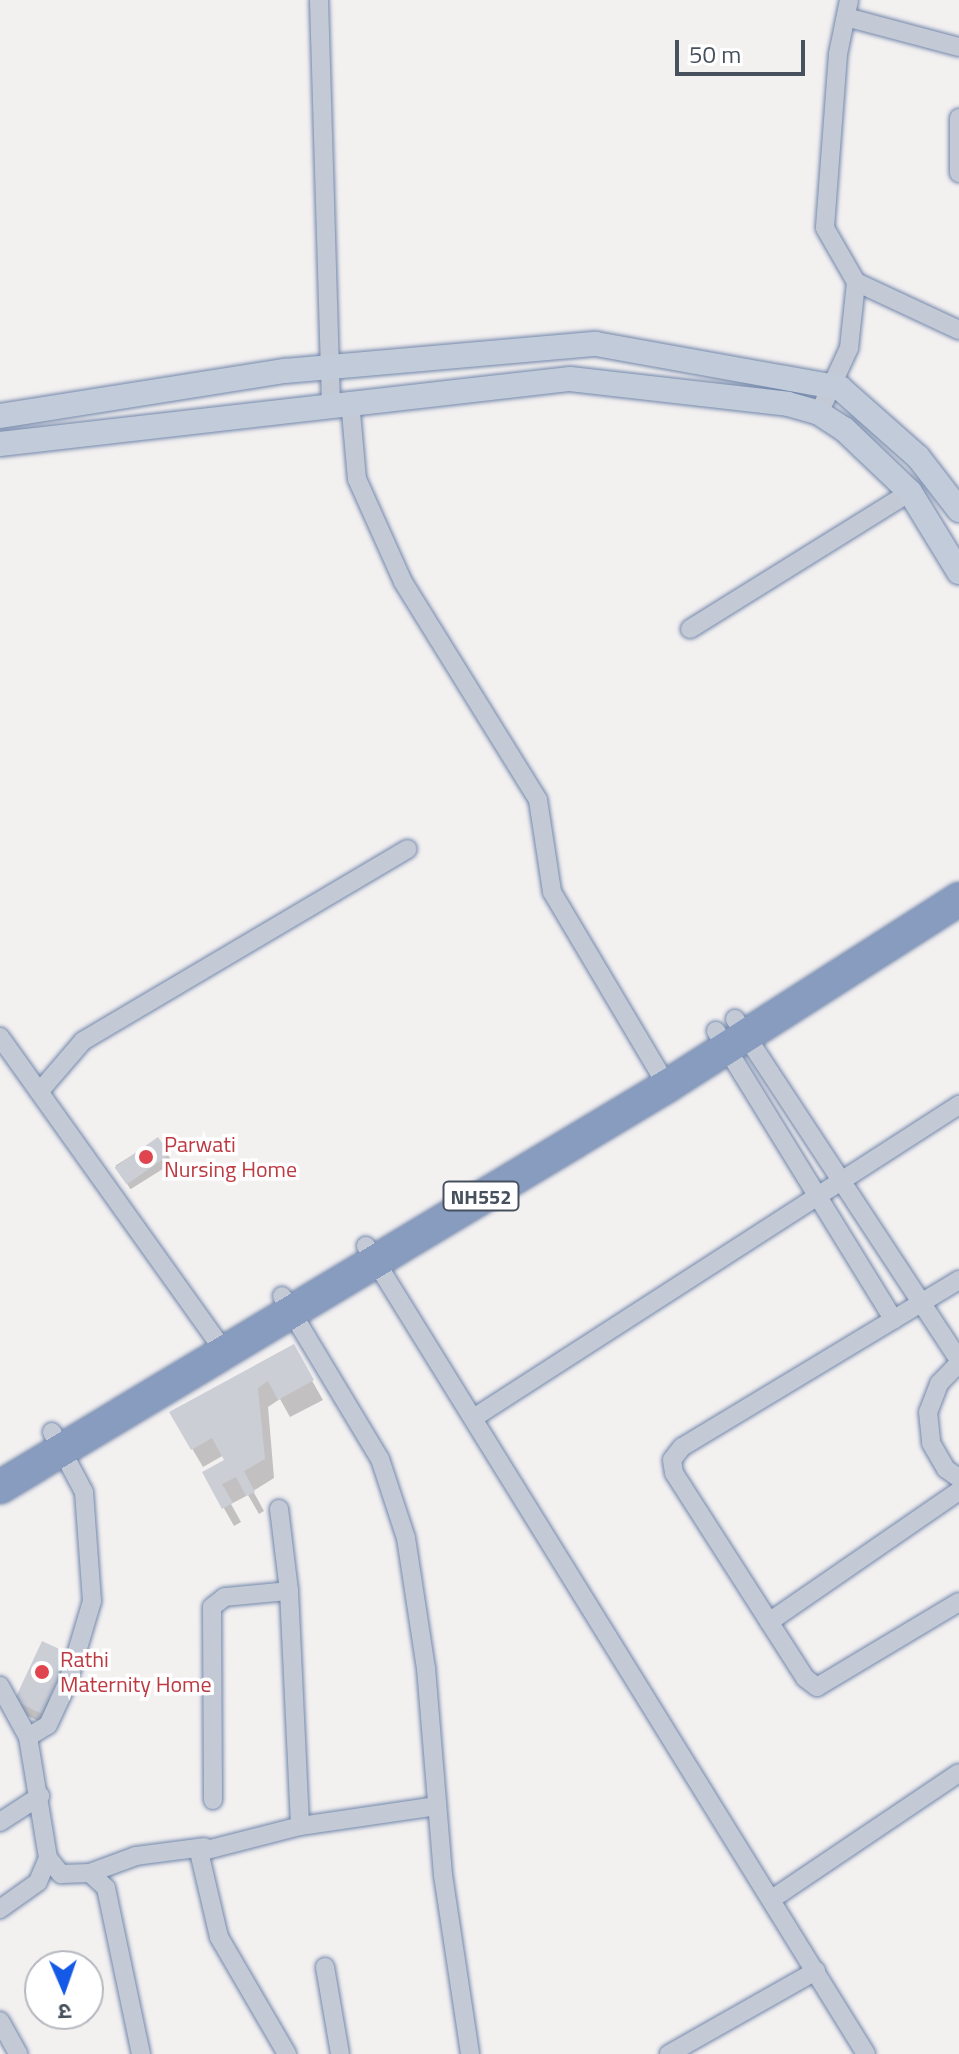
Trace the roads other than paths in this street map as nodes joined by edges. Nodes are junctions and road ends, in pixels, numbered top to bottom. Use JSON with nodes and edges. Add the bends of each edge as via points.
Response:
{"nodes":[{"id":1,"x":319,"y":0,"type":"edge"},
{"id":2,"x":848,"y":8,"type":"edge"},
{"id":3,"x":959,"y":47,"type":"edge"},
{"id":4,"x":959,"y":118,"type":"edge"},
{"id":5,"x":959,"y":173,"type":"edge"},
{"id":6,"x":856,"y":282,"type":"junction"},
{"id":7,"x":959,"y":330,"type":"edge"},
{"id":8,"x":329,"y":368,"type":"junction"},
{"id":9,"x":832,"y":387,"type":"junction"},
{"id":10,"x":340,"y":402,"type":"junction"},
{"id":11,"x":819,"y":413,"type":"junction"},
{"id":12,"x":0,"y":416,"type":"edge"},
{"id":13,"x":0,"y":444,"type":"edge"},
{"id":14,"x":910,"y":492,"type":"junction"},
{"id":15,"x":959,"y":510,"type":"edge"},
{"id":16,"x":959,"y":572,"type":"edge"},
{"id":17,"x":690,"y":629,"type":"dead end"},
{"id":18,"x":408,"y":849,"type":"dead end"},
{"id":19,"x":959,"y":878,"type":"edge"},
{"id":20,"x":959,"y":899,"type":"edge"},
{"id":21,"x":730,"y":1032,"type":"junction"},
{"id":22,"x":0,"y":1037,"type":"edge"},
{"id":23,"x":662,"y":1076,"type":"junction"},
{"id":24,"x":40,"y":1091,"type":"junction"},
{"id":25,"x":959,"y":1105,"type":"edge"},
{"id":26,"x":840,"y":1182,"type":"junction"},
{"id":27,"x":819,"y":1195,"type":"junction"},
{"id":28,"x":371,"y":1253,"type":"junction"},
{"id":29,"x":959,"y":1280,"type":"edge"},
{"id":30,"x":922,"y":1303,"type":"junction"},
{"id":31,"x":287,"y":1304,"type":"junction"},
{"id":32,"x":894,"y":1320,"type":"junction"},
{"id":33,"x":220,"y":1344,"type":"junction"},
{"id":34,"x":959,"y":1362,"type":"edge"},
{"id":35,"x":475,"y":1417,"type":"junction"},
{"id":36,"x":58,"y":1440,"type":"junction"},
{"id":37,"x":0,"y":1464,"type":"edge"},
{"id":38,"x":959,"y":1478,"type":"edge"},
{"id":39,"x":0,"y":1487,"type":"edge"},
{"id":40,"x":959,"y":1491,"type":"edge"},
{"id":41,"x":279,"y":1509,"type":"dead end"},
{"id":42,"x":289,"y":1591,"type":"junction"},
{"id":43,"x":959,"y":1603,"type":"edge"},
{"id":44,"x":769,"y":1622,"type":"junction"},
{"id":45,"x":0,"y":1686,"type":"edge"},
{"id":46,"x":28,"y":1737,"type":"junction"},
{"id":47,"x":959,"y":1773,"type":"edge"},
{"id":48,"x":40,"y":1796,"type":"junction"},
{"id":49,"x":213,"y":1800,"type":"dead end"},
{"id":50,"x":437,"y":1806,"type":"junction"},
{"id":51,"x":0,"y":1822,"type":"edge"},
{"id":52,"x":300,"y":1826,"type":"junction"},
{"id":53,"x":204,"y":1847,"type":"junction"},
{"id":54,"x":48,"y":1858,"type":"junction"},
{"id":55,"x":90,"y":1873,"type":"junction"},
{"id":56,"x":61,"y":1874,"type":"junction"},
{"id":57,"x":38,"y":1882,"type":"junction"},
{"id":58,"x":772,"y":1899,"type":"junction"},
{"id":59,"x":0,"y":1909,"type":"edge"},
{"id":60,"x":325,"y":1967,"type":"dead end"},
{"id":61,"x":816,"y":1971,"type":"junction"},
{"id":62,"x":0,"y":2021,"type":"edge"},
{"id":63,"x":18,"y":2054,"type":"edge"},
{"id":64,"x":141,"y":2054,"type":"edge"},
{"id":65,"x":287,"y":2054,"type":"edge"},
{"id":66,"x":340,"y":2054,"type":"edge"},
{"id":67,"x":470,"y":2054,"type":"edge"},
{"id":68,"x":669,"y":2054,"type":"edge"},
{"id":69,"x":866,"y":2054,"type":"edge"}],
"edges":[{"from":1,"to":8,"type":"street"},
{"from":2,"to":3,"type":"street"},
{"from":2,"to":6,"type":"street","via":[[825,228]]},
{"from":4,"to":5,"type":"street"},
{"from":6,"to":7,"type":"street"},
{"from":6,"to":9,"type":"street","via":[[849,348]]},
{"from":8,"to":9,"type":"street","via":[[596,344]]},
{"from":8,"to":10,"type":"street"},
{"from":8,"to":12,"type":"street"},
{"from":9,"to":11,"type":"street"},
{"from":9,"to":15,"type":"street","via":[[918,457]]},
{"from":10,"to":11,"type":"street","via":[[570,379],[788,404]]},
{"from":10,"to":13,"type":"street"},
{"from":10,"to":23,"type":"street","via":[[357,479],[403,582],[538,800],[552,892]]},
{"from":11,"to":14,"type":"street","via":[[844,429]]},
{"from":14,"to":16,"type":"street"},
{"from":14,"to":17,"type":"street"},
{"from":18,"to":24,"type":"street","via":[[83,1041]]},
{"from":19,"to":21,"type":"highway","number":"NH552"},
{"from":20,"to":21,"type":"highway","number":"NH552"},
{"from":21,"to":23,"type":"highway","number":"NH552"},
{"from":21,"to":26,"type":"street"},
{"from":21,"to":27,"type":"street"},
{"from":22,"to":24,"type":"street"},
{"from":23,"to":28,"type":"highway","number":"NH552"},
{"from":24,"to":33,"type":"street"},
{"from":25,"to":26,"type":"street"},
{"from":26,"to":27,"type":"street"},
{"from":26,"to":30,"type":"street"},
{"from":27,"to":32,"type":"street"},
{"from":27,"to":35,"type":"street"},
{"from":28,"to":31,"type":"highway","number":"NH552"},
{"from":28,"to":35,"type":"street"},
{"from":29,"to":30,"type":"street"},
{"from":30,"to":32,"type":"street"},
{"from":30,"to":34,"type":"street"},
{"from":31,"to":33,"type":"highway","number":"NH552"},
{"from":31,"to":50,"type":"street","via":[[380,1459],[406,1538],[426,1668]]},
{"from":32,"to":44,"type":"street","via":[[682,1447],[672,1460],[674,1473]]},
{"from":33,"to":36,"type":"highway","number":"NH552"},
{"from":34,"to":38,"type":"street","via":[[939,1384],[928,1412],[931,1443],[946,1469]]},
{"from":35,"to":58,"type":"street"},
{"from":36,"to":37,"type":"highway","number":"NH552"},
{"from":36,"to":39,"type":"highway","number":"NH552"},
{"from":36,"to":46,"type":"street","via":[[84,1492],[92,1601],[48,1725]]},
{"from":40,"to":44,"type":"street"},
{"from":41,"to":42,"type":"street"},
{"from":42,"to":49,"type":"street","via":[[225,1597],[212,1607]]},
{"from":42,"to":52,"type":"street"},
{"from":43,"to":44,"type":"street","via":[[817,1687],[805,1678]]},
{"from":45,"to":46,"type":"street"},
{"from":46,"to":48,"type":"street"},
{"from":47,"to":58,"type":"street"},
{"from":48,"to":51,"type":"street"},
{"from":48,"to":54,"type":"street"},
{"from":50,"to":52,"type":"street"},
{"from":50,"to":67,"type":"street"},
{"from":52,"to":53,"type":"street"},
{"from":53,"to":55,"type":"street","via":[[136,1856]]},
{"from":53,"to":65,"type":"street","via":[[197,1859],[219,1937]]},
{"from":54,"to":56,"type":"street"},
{"from":54,"to":57,"type":"street"},
{"from":55,"to":56,"type":"street"},
{"from":55,"to":64,"type":"street","via":[[106,1888]]},
{"from":56,"to":57,"type":"street"},
{"from":57,"to":59,"type":"street"},
{"from":58,"to":61,"type":"street"},
{"from":60,"to":66,"type":"street"},
{"from":61,"to":68,"type":"street"},
{"from":61,"to":69,"type":"street"},
{"from":62,"to":63,"type":"street"}]}
